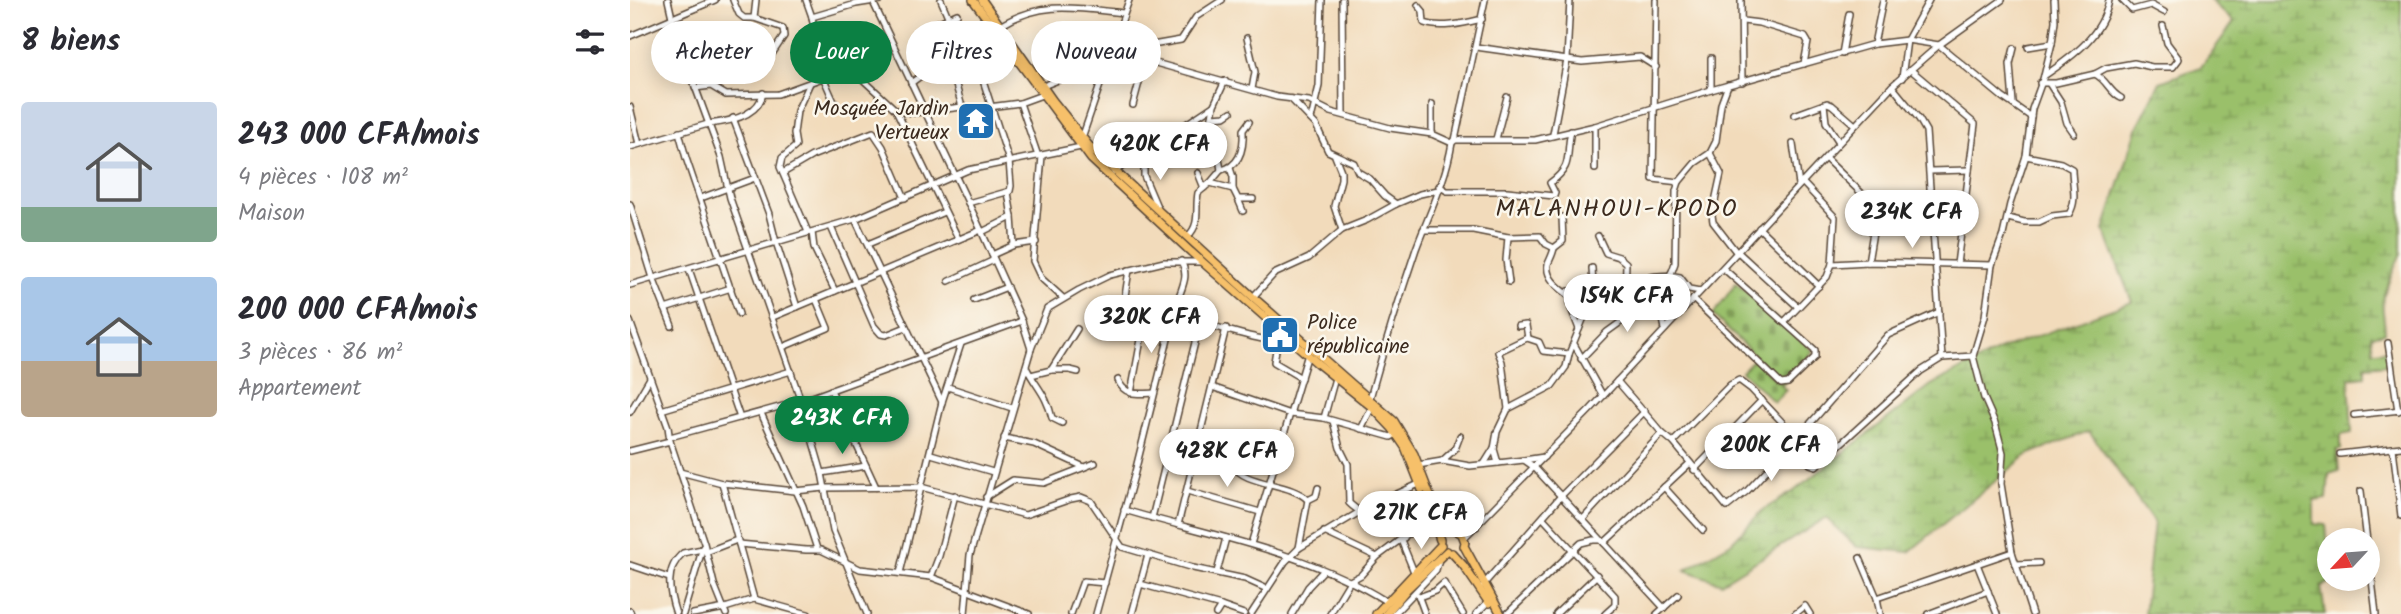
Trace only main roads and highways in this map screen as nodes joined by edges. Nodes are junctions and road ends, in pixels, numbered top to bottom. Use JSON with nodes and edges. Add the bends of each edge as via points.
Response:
{"nodes":[{"id":1,"x":973,"y":0,"type":"edge"},
{"id":2,"x":982,"y":0,"type":"edge"},
{"id":3,"x":1451,"y":529,"type":"junction"},
{"id":4,"x":1440,"y":542,"type":"junction"},
{"id":5,"x":1464,"y":542,"type":"junction"},
{"id":6,"x":1449,"y":552,"type":"junction"},
{"id":7,"x":1376,"y":614,"type":"edge"},
{"id":8,"x":1386,"y":614,"type":"edge"},
{"id":9,"x":1496,"y":614,"type":"edge"},
{"id":10,"x":1501,"y":614,"type":"edge"}],
"edges":[{"from":1,"to":4,"type":"main road","via":[[1081,147],[1126,194],[1397,433]]},
{"from":2,"to":3,"type":"main road","via":[[1082,138],[1114,172],[1401,430],[1437,513]]},
{"from":3,"to":4,"type":"main road"},
{"from":3,"to":5,"type":"main road","via":[[1459,531]]},
{"from":4,"to":6,"type":"main road"},
{"from":4,"to":7,"type":"main road"},
{"from":5,"to":6,"type":"main road","via":[[1458,552]]},
{"from":5,"to":10,"type":"main road"},
{"from":6,"to":8,"type":"main road"},
{"from":6,"to":9,"type":"main road"}]}
